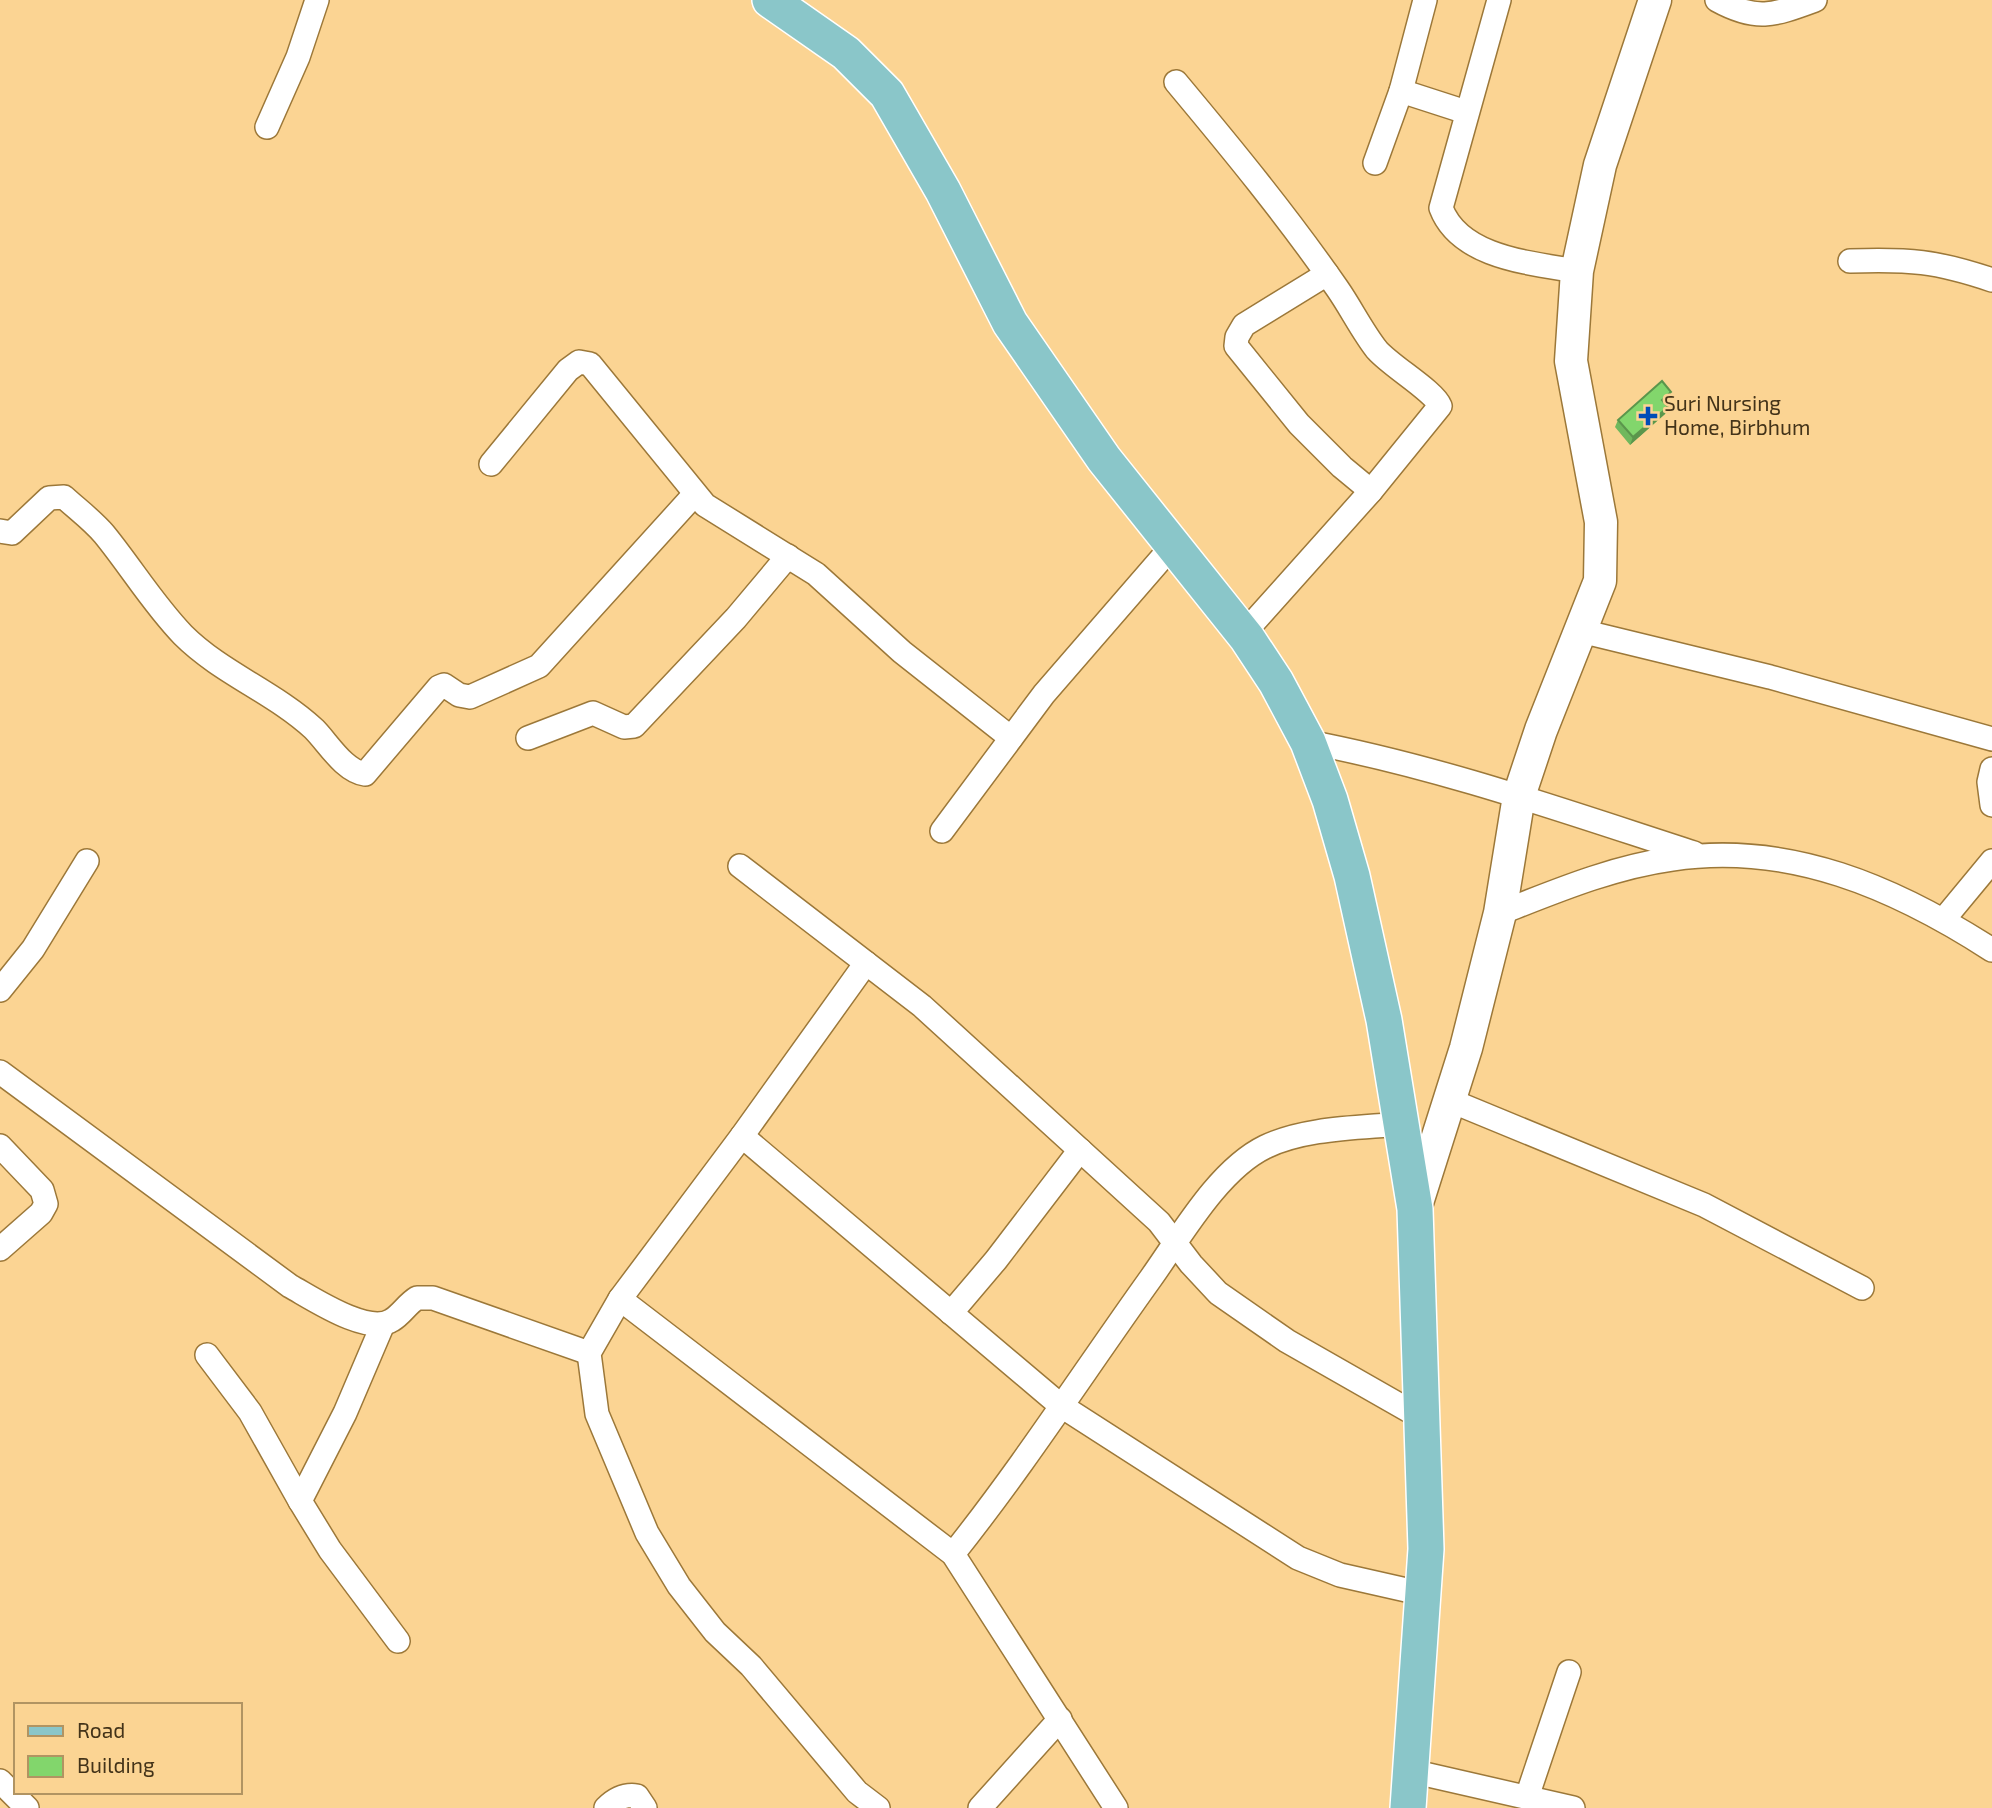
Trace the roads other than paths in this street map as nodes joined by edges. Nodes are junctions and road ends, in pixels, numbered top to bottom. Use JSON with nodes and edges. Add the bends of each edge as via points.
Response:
{"nodes":[{"id":1,"x":317,"y":0,"type":"edge"},
{"id":2,"x":770,"y":0,"type":"edge"},
{"id":3,"x":1425,"y":0,"type":"edge"},
{"id":4,"x":1499,"y":0,"type":"edge"},
{"id":5,"x":1655,"y":0,"type":"edge"},
{"id":6,"x":1717,"y":0,"type":"edge"},
{"id":7,"x":1815,"y":0,"type":"edge"},
{"id":8,"x":1177,"y":82,"type":"dead end"},
{"id":9,"x":1401,"y":91,"type":"junction"},
{"id":10,"x":1466,"y":112,"type":"junction"},
{"id":11,"x":267,"y":127,"type":"dead end"},
{"id":12,"x":1375,"y":163,"type":"dead end"},
{"id":13,"x":1850,"y":261,"type":"dead end"},
{"id":14,"x":1577,"y":271,"type":"junction"},
{"id":15,"x":1326,"y":274,"type":"junction"},
{"id":16,"x":1992,"y":280,"type":"edge"},
{"id":17,"x":491,"y":464,"type":"dead end"},
{"id":18,"x":1371,"y":491,"type":"junction"},
{"id":19,"x":694,"y":495,"type":"junction"},
{"id":20,"x":0,"y":531,"type":"edge"},
{"id":21,"x":1174,"y":544,"type":"junction"},
{"id":22,"x":788,"y":556,"type":"junction"},
{"id":23,"x":1581,"y":631,"type":"junction"},
{"id":24,"x":1244,"y":634,"type":"junction"},
{"id":25,"x":528,"y":738,"type":"dead end"},
{"id":26,"x":1011,"y":738,"type":"junction"},
{"id":27,"x":1992,"y":739,"type":"edge"},
{"id":28,"x":1308,"y":741,"type":"junction"},
{"id":29,"x":1992,"y":769,"type":"edge"},
{"id":30,"x":1519,"y":796,"type":"junction"},
{"id":31,"x":1992,"y":804,"type":"edge"},
{"id":32,"x":942,"y":831,"type":"dead end"},
{"id":33,"x":1701,"y":856,"type":"junction"},
{"id":34,"x":86,"y":860,"type":"dead end"},
{"id":35,"x":1992,"y":861,"type":"edge"},
{"id":36,"x":740,"y":866,"type":"dead end"},
{"id":37,"x":1500,"y":913,"type":"junction"},
{"id":38,"x":1944,"y":919,"type":"junction"},
{"id":39,"x":1992,"y":950,"type":"edge"},
{"id":40,"x":866,"y":963,"type":"junction"},
{"id":41,"x":0,"y":990,"type":"edge"},
{"id":42,"x":0,"y":1072,"type":"edge"},
{"id":43,"x":1450,"y":1100,"type":"junction"},
{"id":44,"x":1400,"y":1124,"type":"junction"},
{"id":45,"x":742,"y":1136,"type":"junction"},
{"id":46,"x":0,"y":1146,"type":"edge"},
{"id":47,"x":1080,"y":1150,"type":"junction"},
{"id":48,"x":1415,"y":1209,"type":"junction"},
{"id":49,"x":1176,"y":1243,"type":"junction"},
{"id":50,"x":0,"y":1249,"type":"edge"},
{"id":51,"x":1862,"y":1288,"type":"dead end"},
{"id":52,"x":620,"y":1299,"type":"junction"},
{"id":53,"x":951,"y":1313,"type":"junction"},
{"id":54,"x":383,"y":1324,"type":"junction"},
{"id":55,"x":589,"y":1353,"type":"junction"},
{"id":56,"x":207,"y":1355,"type":"dead end"},
{"id":57,"x":1060,"y":1405,"type":"junction"},
{"id":58,"x":1422,"y":1418,"type":"junction"},
{"id":59,"x":300,"y":1501,"type":"junction"},
{"id":60,"x":953,"y":1554,"type":"junction"},
{"id":61,"x":1424,"y":1594,"type":"junction"},
{"id":62,"x":398,"y":1641,"type":"dead end"},
{"id":63,"x":1569,"y":1672,"type":"dead end"},
{"id":64,"x":1060,"y":1719,"type":"junction"},
{"id":65,"x":1411,"y":1771,"type":"junction"},
{"id":66,"x":0,"y":1782,"type":"edge"},
{"id":67,"x":1527,"y":1797,"type":"junction"},
{"id":68,"x":27,"y":1808,"type":"edge"},
{"id":69,"x":606,"y":1808,"type":"edge"},
{"id":70,"x":645,"y":1808,"type":"edge"},
{"id":71,"x":878,"y":1808,"type":"edge"},
{"id":72,"x":979,"y":1808,"type":"edge"},
{"id":73,"x":1116,"y":1808,"type":"edge"},
{"id":74,"x":1408,"y":1808,"type":"edge"},
{"id":75,"x":1573,"y":1808,"type":"edge"}],
"edges":[{"from":1,"to":11,"type":"street"},
{"from":2,"to":21,"type":"main road","via":[[846,53],[887,94],[1010,324],[1104,459]]},
{"from":3,"to":9,"type":"street"},
{"from":4,"to":10,"type":"street"},
{"from":5,"to":14,"type":"main road","via":[[1600,165]]},
{"from":6,"to":7,"type":"street","via":[[1758,16]]},
{"from":8,"to":15,"type":"street"},
{"from":9,"to":10,"type":"street"},
{"from":9,"to":12,"type":"street"},
{"from":10,"to":14,"type":"street","via":[[1441,197],[1446,222],[1463,237],[1500,255]]},
{"from":13,"to":16,"type":"street","via":[[1911,259]]},
{"from":14,"to":23,"type":"main road","via":[[1571,361],[1601,522],[1600,581]]},
{"from":15,"to":18,"type":"street","via":[[1385,360],[1440,406]]},
{"from":15,"to":18,"type":"street","via":[[1244,325],[1237,346],[1299,424]]},
{"from":17,"to":19,"type":"street","via":[[568,370],[584,362],[612,390]]},
{"from":18,"to":24,"type":"street"},
{"from":19,"to":20,"type":"street","via":[[539,666],[470,697],[442,685],[365,774],[346,764],[313,728],[183,634],[103,533],[64,497],[49,498],[12,533]]},
{"from":19,"to":22,"type":"street","via":[[723,519]]},
{"from":21,"to":24,"type":"main road"},
{"from":21,"to":26,"type":"street"},
{"from":22,"to":25,"type":"street","via":[[634,726],[624,727],[593,713]]},
{"from":22,"to":26,"type":"street","via":[[816,574],[902,652]]},
{"from":23,"to":27,"type":"street","via":[[1770,677]]},
{"from":23,"to":30,"type":"main road"},
{"from":24,"to":28,"type":"main road"},
{"from":26,"to":32,"type":"street"},
{"from":28,"to":30,"type":"street","via":[[1373,754]]},
{"from":28,"to":44,"type":"main road","via":[[1352,876],[1384,1020]]},
{"from":29,"to":31,"type":"street"},
{"from":30,"to":33,"type":"street"},
{"from":30,"to":37,"type":"main road"},
{"from":33,"to":37,"type":"street","via":[[1584,880]]},
{"from":33,"to":38,"type":"street","via":[[1774,857],[1841,874],[1896,894]]},
{"from":34,"to":41,"type":"street","via":[[33,949]]},
{"from":35,"to":38,"type":"street"},
{"from":36,"to":40,"type":"street"},
{"from":37,"to":43,"type":"main road"},
{"from":38,"to":39,"type":"street"},
{"from":40,"to":45,"type":"street"},
{"from":40,"to":47,"type":"street","via":[[922,1006]]},
{"from":42,"to":54,"type":"street","via":[[290,1286],[363,1323]]},
{"from":43,"to":48,"type":"main road"},
{"from":43,"to":51,"type":"street","via":[[1704,1205]]},
{"from":44,"to":48,"type":"main road"},
{"from":44,"to":49,"type":"street","via":[[1293,1137],[1265,1146],[1233,1169]]},
{"from":45,"to":52,"type":"street"},
{"from":45,"to":53,"type":"street"},
{"from":46,"to":50,"type":"street","via":[[46,1199],[41,1213]]},
{"from":47,"to":49,"type":"street"},
{"from":47,"to":53,"type":"street"},
{"from":48,"to":58,"type":"main road"},
{"from":49,"to":57,"type":"street"},
{"from":49,"to":58,"type":"street","via":[[1218,1293],[1287,1341]]},
{"from":52,"to":55,"type":"street"},
{"from":52,"to":60,"type":"street"},
{"from":53,"to":57,"type":"street"},
{"from":54,"to":55,"type":"street","via":[[417,1298],[433,1298]]},
{"from":54,"to":59,"type":"street"},
{"from":55,"to":71,"type":"street","via":[[597,1414],[647,1533],[679,1586],[857,1791]]},
{"from":56,"to":59,"type":"street","via":[[250,1412]]},
{"from":57,"to":60,"type":"street","via":[[1005,1489]]},
{"from":57,"to":61,"type":"street","via":[[1298,1558],[1340,1575]]},
{"from":58,"to":61,"type":"main road"},
{"from":59,"to":62,"type":"street","via":[[330,1550]]},
{"from":60,"to":64,"type":"street"},
{"from":61,"to":65,"type":"main road"},
{"from":63,"to":67,"type":"street"},
{"from":64,"to":72,"type":"street"},
{"from":64,"to":73,"type":"street"},
{"from":65,"to":67,"type":"street"},
{"from":65,"to":74,"type":"main road"},
{"from":66,"to":68,"type":"street"},
{"from":67,"to":75,"type":"street"},
{"from":69,"to":70,"type":"street","via":[[629,1795],[636,1796]]}]}
